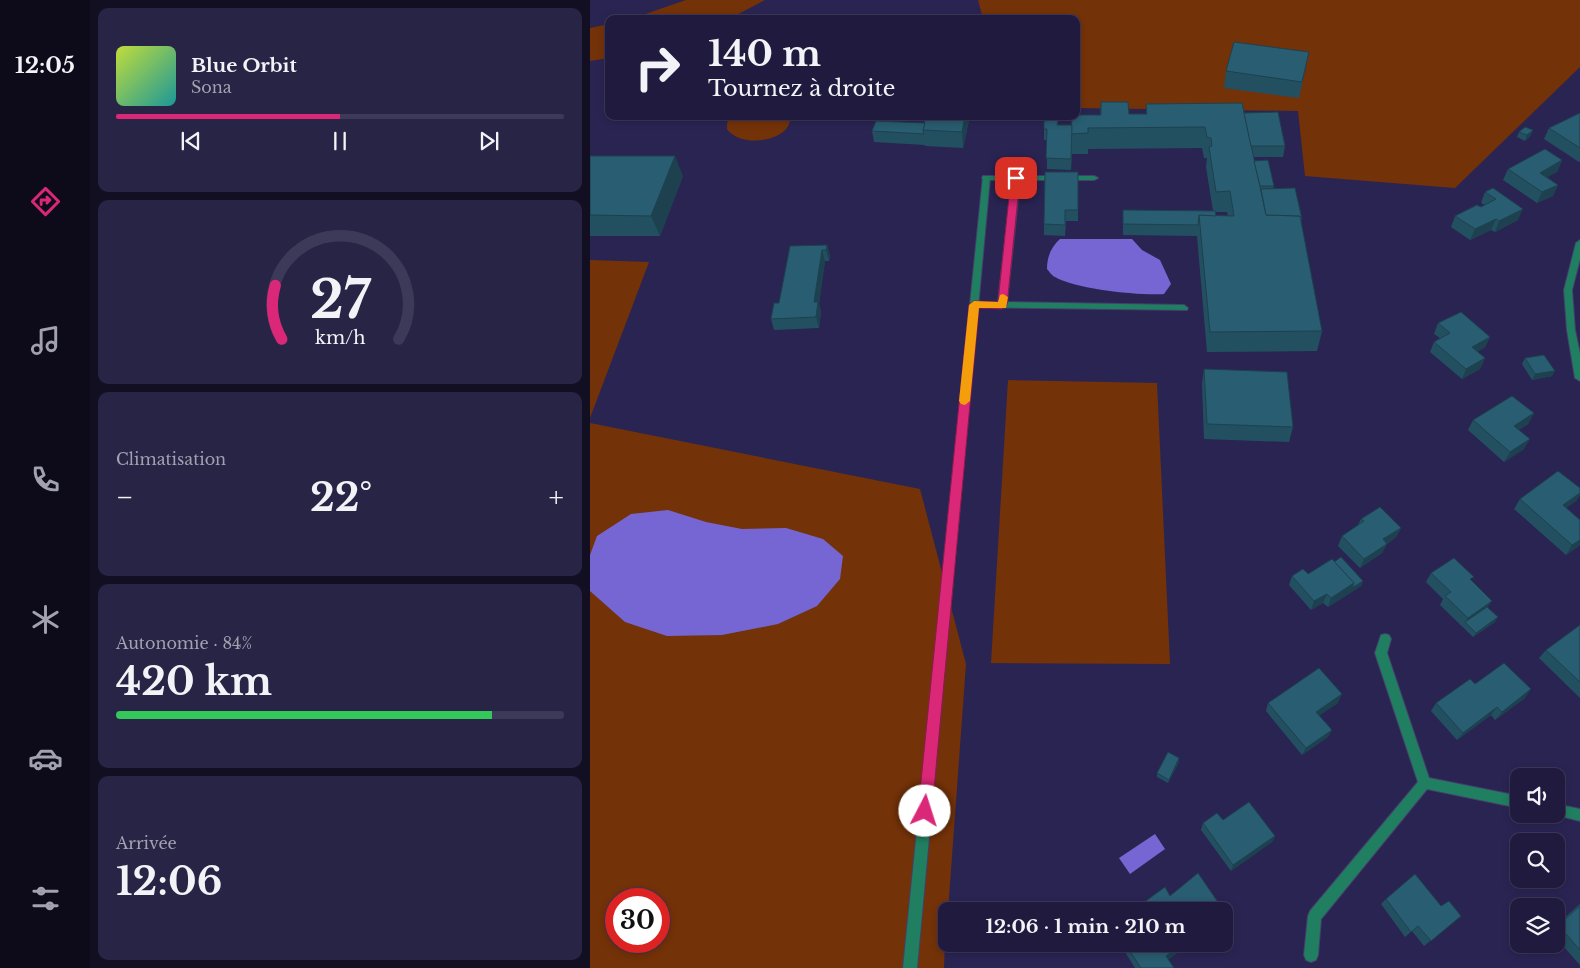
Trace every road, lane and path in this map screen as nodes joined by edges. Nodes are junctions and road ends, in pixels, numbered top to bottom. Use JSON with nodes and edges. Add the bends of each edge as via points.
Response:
{"nodes":[{"id":1,"x":1016,"y":178,"type":"junction"},
{"id":2,"x":1094,"y":178,"type":"dead end"},
{"id":3,"x":1580,"y":243,"type":"edge"},
{"id":4,"x":974,"y":305,"type":"junction"},
{"id":5,"x":1002,"y":305,"type":"junction"},
{"id":6,"x":1184,"y":308,"type":"dead end"},
{"id":7,"x":1580,"y":378,"type":"edge"},
{"id":8,"x":1385,"y":639,"type":"dead end"},
{"id":9,"x":1424,"y":783,"type":"junction"},
{"id":10,"x":1510,"y":800,"type":"edge"},
{"id":11,"x":1565,"y":812,"type":"edge"},
{"id":12,"x":1580,"y":815,"type":"edge"},
{"id":13,"x":1311,"y":955,"type":"dead end"},
{"id":14,"x":910,"y":968,"type":"edge"}],
"edges":[{"from":1,"to":2,"type":"street"},
{"from":1,"to":4,"type":"street","via":[[986,178]]},
{"from":1,"to":5,"type":"street"},
{"from":3,"to":7,"type":"street","via":[[1568,290]]},
{"from":4,"to":5,"type":"street"},
{"from":4,"to":14,"type":"street"},
{"from":5,"to":6,"type":"street"},
{"from":8,"to":9,"type":"street","via":[[1381,653]]},
{"from":9,"to":10,"type":"street"},
{"from":9,"to":13,"type":"street","via":[[1315,916]]},
{"from":11,"to":12,"type":"street"}]}
